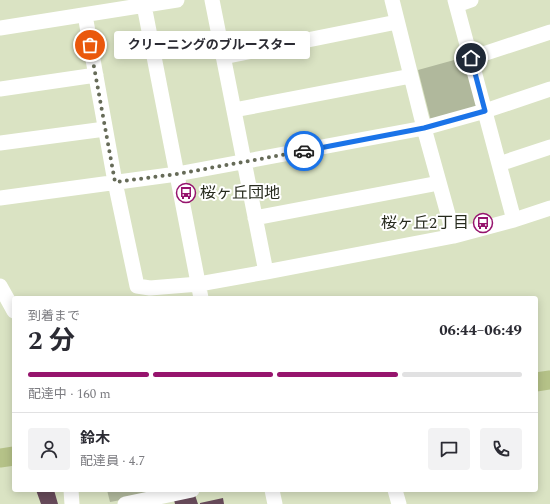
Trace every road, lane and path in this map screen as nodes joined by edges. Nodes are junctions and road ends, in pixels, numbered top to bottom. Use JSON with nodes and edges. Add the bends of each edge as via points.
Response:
{"nodes":[{"id":1,"x":177,"y":0,"type":"edge"},
{"id":2,"x":212,"y":0,"type":"edge"},
{"id":3,"x":392,"y":0,"type":"edge"},
{"id":4,"x":471,"y":0,"type":"edge"},
{"id":5,"x":456,"y":2,"type":"edge"},
{"id":6,"x":143,"y":3,"type":"edge"},
{"id":7,"x":85,"y":15,"type":"junction"},
{"id":8,"x":397,"y":22,"type":"junction"},
{"id":9,"x":0,"y":28,"type":"edge"},
{"id":10,"x":550,"y":32,"type":"edge"},
{"id":11,"x":223,"y":57,"type":"junction"},
{"id":12,"x":471,"y":58,"type":"junction"},
{"id":13,"x":96,"y":75,"type":"junction"},
{"id":14,"x":411,"y":76,"type":"junction"},
{"id":15,"x":0,"y":89,"type":"edge"},
{"id":16,"x":550,"y":89,"type":"edge"},
{"id":17,"x":234,"y":110,"type":"junction"},
{"id":18,"x":485,"y":111,"type":"junction"},
{"id":19,"x":424,"y":128,"type":"junction"},
{"id":20,"x":105,"y":129,"type":"junction"},
{"id":21,"x":0,"y":143,"type":"edge"},
{"id":22,"x":550,"y":147,"type":"edge"},
{"id":23,"x":244,"y":162,"type":"junction"},
{"id":24,"x":499,"y":164,"type":"junction"},
{"id":25,"x":177,"y":174,"type":"junction"},
{"id":26,"x":115,"y":182,"type":"junction"},
{"id":27,"x":439,"y":183,"type":"junction"},
{"id":28,"x":0,"y":198,"type":"edge"},
{"id":29,"x":550,"y":208,"type":"edge"},
{"id":30,"x":256,"y":218,"type":"junction"},
{"id":31,"x":514,"y":220,"type":"junction"},
{"id":32,"x":454,"y":236,"type":"junction"},
{"id":33,"x":266,"y":272,"type":"junction"},
{"id":34,"x":0,"y":286,"type":"edge"},
{"id":35,"x":200,"y":291,"type":"edge"},
{"id":36,"x":8,"y":309,"type":"edge"},
{"id":37,"x":550,"y":380,"type":"edge"},
{"id":38,"x":538,"y":382,"type":"edge"},
{"id":39,"x":12,"y":456,"type":"edge"},
{"id":40,"x":0,"y":458,"type":"edge"},
{"id":41,"x":71,"y":492,"type":"edge"},
{"id":42,"x":182,"y":492,"type":"edge"},
{"id":43,"x":272,"y":492,"type":"edge"},
{"id":44,"x":396,"y":492,"type":"edge"},
{"id":45,"x":72,"y":504,"type":"edge"},
{"id":46,"x":125,"y":504,"type":"edge"},
{"id":47,"x":275,"y":504,"type":"edge"},
{"id":48,"x":399,"y":504,"type":"edge"}],
"edges":[{"from":1,"to":6,"type":"street"},
{"from":2,"to":11,"type":"street"},
{"from":3,"to":8,"type":"street"},
{"from":4,"to":5,"type":"street"},
{"from":5,"to":12,"type":"street"},
{"from":6,"to":7,"type":"street"},
{"from":6,"to":25,"type":"street"},
{"from":7,"to":9,"type":"street"},
{"from":7,"to":13,"type":"street"},
{"from":8,"to":11,"type":"street"},
{"from":8,"to":14,"type":"street"},
{"from":10,"to":12,"type":"street"},
{"from":11,"to":17,"type":"street"},
{"from":12,"to":18,"type":"street"},
{"from":13,"to":15,"type":"street"},
{"from":13,"to":20,"type":"street"},
{"from":14,"to":17,"type":"street"},
{"from":14,"to":19,"type":"street"},
{"from":16,"to":18,"type":"street"},
{"from":17,"to":23,"type":"street"},
{"from":18,"to":19,"type":"street"},
{"from":18,"to":24,"type":"street"},
{"from":19,"to":23,"type":"street"},
{"from":19,"to":27,"type":"street"},
{"from":20,"to":21,"type":"street"},
{"from":20,"to":26,"type":"street"},
{"from":22,"to":24,"type":"street"},
{"from":23,"to":25,"type":"street"},
{"from":23,"to":30,"type":"street"},
{"from":24,"to":31,"type":"street"},
{"from":25,"to":26,"type":"street"},
{"from":25,"to":35,"type":"street"},
{"from":26,"to":28,"type":"street"},
{"from":26,"to":35,"type":"street","via":[[137,286]]},
{"from":27,"to":30,"type":"street"},
{"from":27,"to":32,"type":"street"},
{"from":29,"to":31,"type":"street"},
{"from":30,"to":33,"type":"street"},
{"from":31,"to":32,"type":"street"},
{"from":32,"to":33,"type":"street"},
{"from":33,"to":35,"type":"street"},
{"from":34,"to":36,"type":"street"},
{"from":37,"to":38,"type":"main road"},
{"from":39,"to":40,"type":"main road"},
{"from":41,"to":45,"type":"street"},
{"from":42,"to":46,"type":"street"},
{"from":43,"to":47,"type":"street"},
{"from":44,"to":48,"type":"street"}]}
